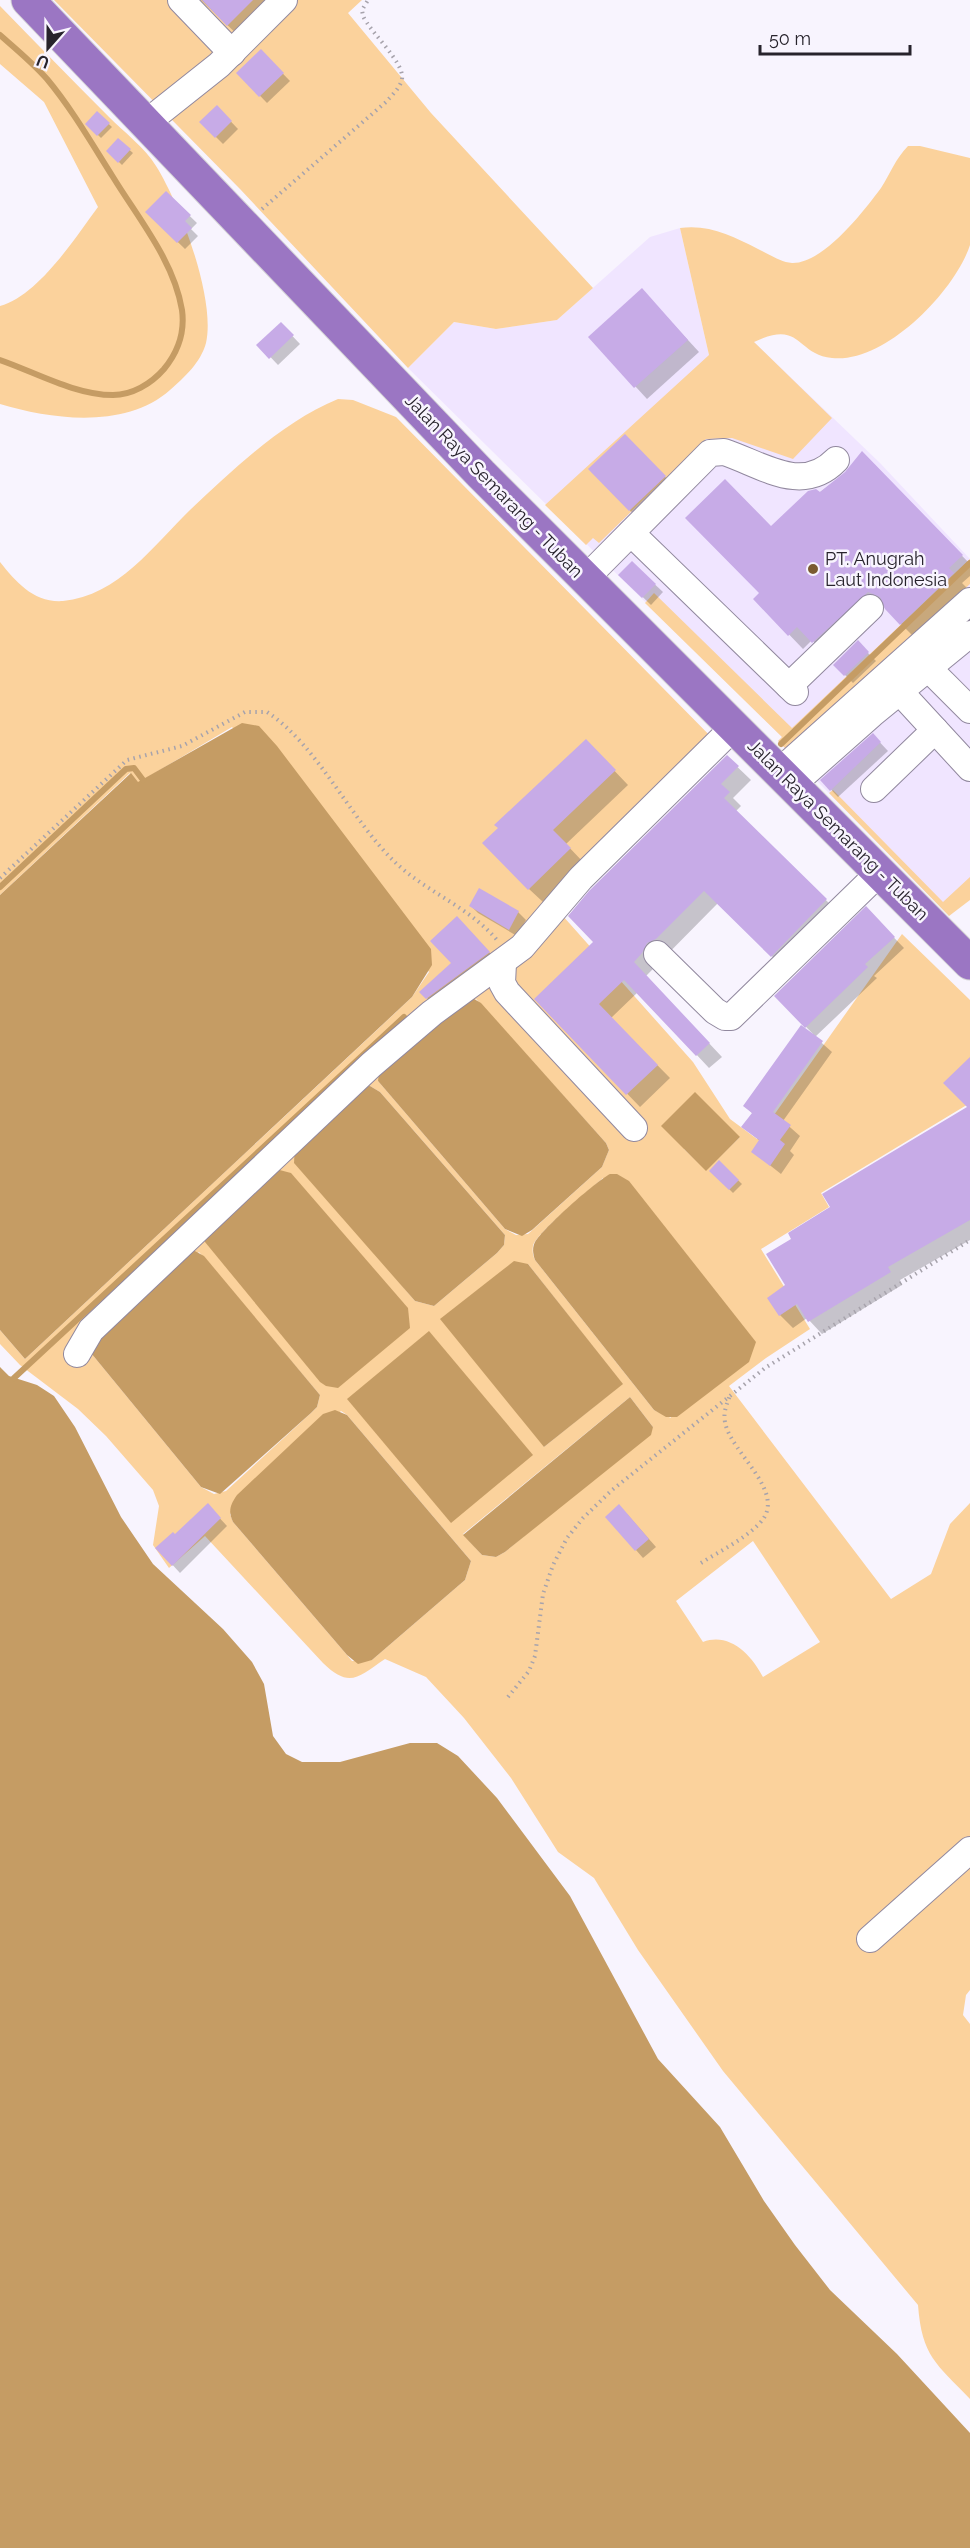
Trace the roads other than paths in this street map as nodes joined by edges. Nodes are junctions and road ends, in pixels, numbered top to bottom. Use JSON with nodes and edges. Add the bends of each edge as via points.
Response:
{"nodes":[{"id":1,"x":28,"y":0,"type":"edge"},
{"id":2,"x":181,"y":0,"type":"edge"},
{"id":3,"x":284,"y":0,"type":"edge"},
{"id":4,"x":232,"y":53,"type":"junction"},
{"id":5,"x":146,"y":123,"type":"junction"},
{"id":6,"x":836,"y":460,"type":"dead end"},
{"id":7,"x":631,"y":533,"type":"junction"},
{"id":8,"x":585,"y":579,"type":"junction"},
{"id":9,"x":970,"y":601,"type":"edge"},
{"id":10,"x":870,"y":609,"type":"dead end"},
{"id":11,"x":970,"y":634,"type":"edge"},
{"id":12,"x":920,"y":660,"type":"junction"},
{"id":13,"x":892,"y":684,"type":"junction"},
{"id":14,"x":970,"y":710,"type":"edge"},
{"id":15,"x":735,"y":726,"type":"junction"},
{"id":16,"x":935,"y":730,"type":"junction"},
{"id":17,"x":970,"y":768,"type":"edge"},
{"id":18,"x":787,"y":778,"type":"junction"},
{"id":19,"x":874,"y":789,"type":"dead end"},
{"id":20,"x":880,"y":872,"type":"junction"},
{"id":21,"x":657,"y":954,"type":"dead end"},
{"id":22,"x":503,"y":963,"type":"junction"},
{"id":23,"x":970,"y":963,"type":"edge"},
{"id":24,"x":634,"y":1128,"type":"dead end"},
{"id":25,"x":76,"y":1354,"type":"dead end"},
{"id":26,"x":970,"y":1850,"type":"edge"},
{"id":27,"x":870,"y":1938,"type":"dead end"}],
"edges":[{"from":1,"to":5,"type":"highway","name":"Jalan Raya Semarang - Tuban"},
{"from":2,"to":4,"type":"lane"},
{"from":3,"to":4,"type":"lane"},
{"from":4,"to":5,"type":"lane"},
{"from":5,"to":8,"type":"highway","name":"Jalan Raya Semarang - Tuban"},
{"from":6,"to":7,"type":"lane","via":[[823,472],[808,478],[784,474],[724,452],[710,453]]},
{"from":7,"to":8,"type":"lane"},
{"from":7,"to":10,"type":"lane","via":[[792,689]]},
{"from":8,"to":15,"type":"highway","name":"Jalan Raya Semarang - Tuban"},
{"from":9,"to":12,"type":"lane"},
{"from":11,"to":12,"type":"lane"},
{"from":12,"to":13,"type":"lane"},
{"from":12,"to":14,"type":"lane"},
{"from":13,"to":16,"type":"lane"},
{"from":13,"to":18,"type":"lane"},
{"from":15,"to":18,"type":"highway","name":"Jalan Raya Semarang - Tuban"},
{"from":15,"to":22,"type":"lane","via":[[588,870],[522,947]]},
{"from":16,"to":17,"type":"lane"},
{"from":16,"to":19,"type":"lane"},
{"from":18,"to":20,"type":"highway","name":"Jalan Raya Semarang - Tuban"},
{"from":20,"to":21,"type":"lane","via":[[731,1017],[715,1011]]},
{"from":20,"to":23,"type":"highway","name":"Jalan Raya Semarang - Tuban"},
{"from":22,"to":24,"type":"lane","via":[[502,983],[507,992]]},
{"from":22,"to":25,"type":"lane","via":[[432,1013],[371,1065],[91,1330]]},
{"from":26,"to":27,"type":"lane"}]}
